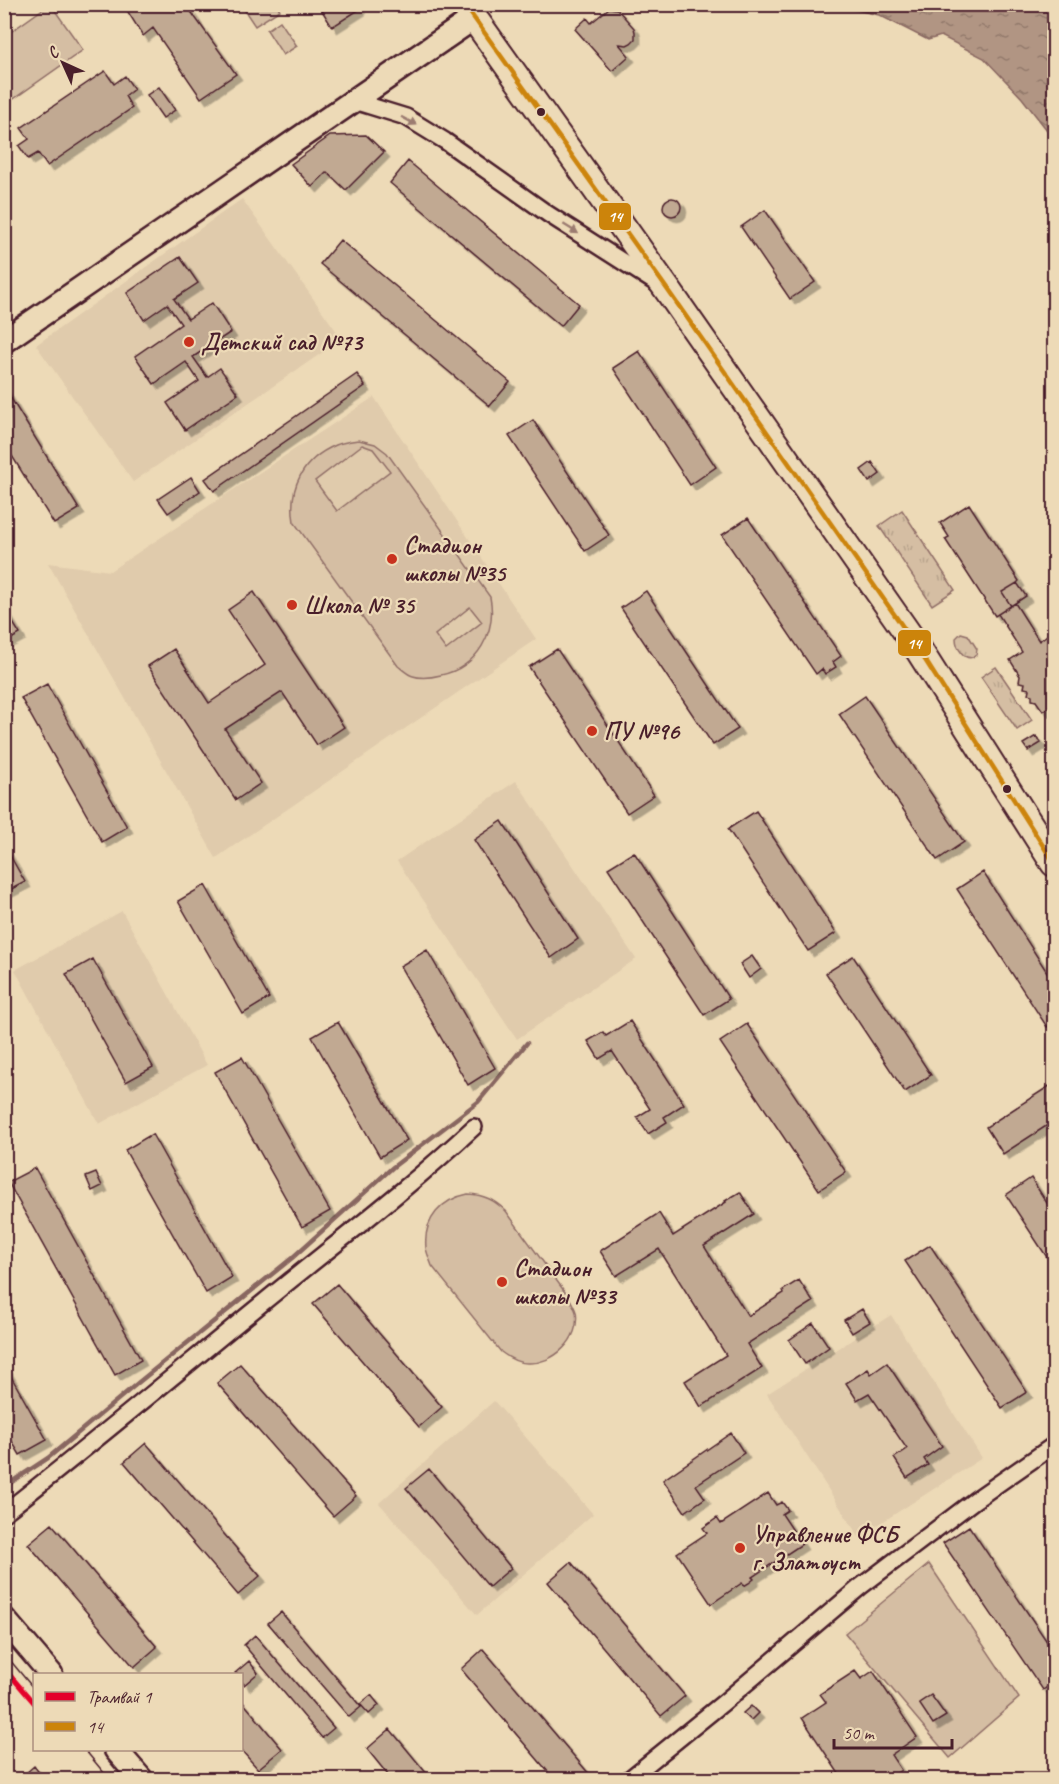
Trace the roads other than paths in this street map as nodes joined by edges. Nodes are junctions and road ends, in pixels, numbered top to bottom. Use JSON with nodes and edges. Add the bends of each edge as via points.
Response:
{"nodes":[{"id":1,"x":469,"y":11,"type":"edge"},
{"id":2,"x":354,"y":101,"type":"junction"},
{"id":3,"x":667,"y":290,"type":"junction"},
{"id":4,"x":4,"y":341,"type":"edge"},
{"id":5,"x":1054,"y":863,"type":"edge"},
{"id":6,"x":474,"y":1127,"type":"dead end"},
{"id":7,"x":1054,"y":1445,"type":"edge"},
{"id":8,"x":4,"y":1513,"type":"edge"},
{"id":9,"x":4,"y":1619,"type":"edge"},
{"id":10,"x":50,"y":1673,"type":"edge"},
{"id":11,"x":118,"y":1751,"type":"edge"},
{"id":12,"x":142,"y":1779,"type":"edge"},
{"id":13,"x":628,"y":1779,"type":"edge"}],
"edges":[{"from":1,"to":2,"type":"street","via":[[438,41]]},
{"from":1,"to":3,"type":"main road"},
{"from":2,"to":3,"type":"street","one_way":true,"via":[[406,117]]},
{"from":2,"to":4,"type":"street"},
{"from":3,"to":5,"type":"main road","via":[[915,644]]},
{"from":6,"to":8,"type":"street"},
{"from":7,"to":13,"type":"street","via":[[860,1587]]},
{"from":9,"to":10,"type":"street"},
{"from":11,"to":12,"type":"street"}]}
